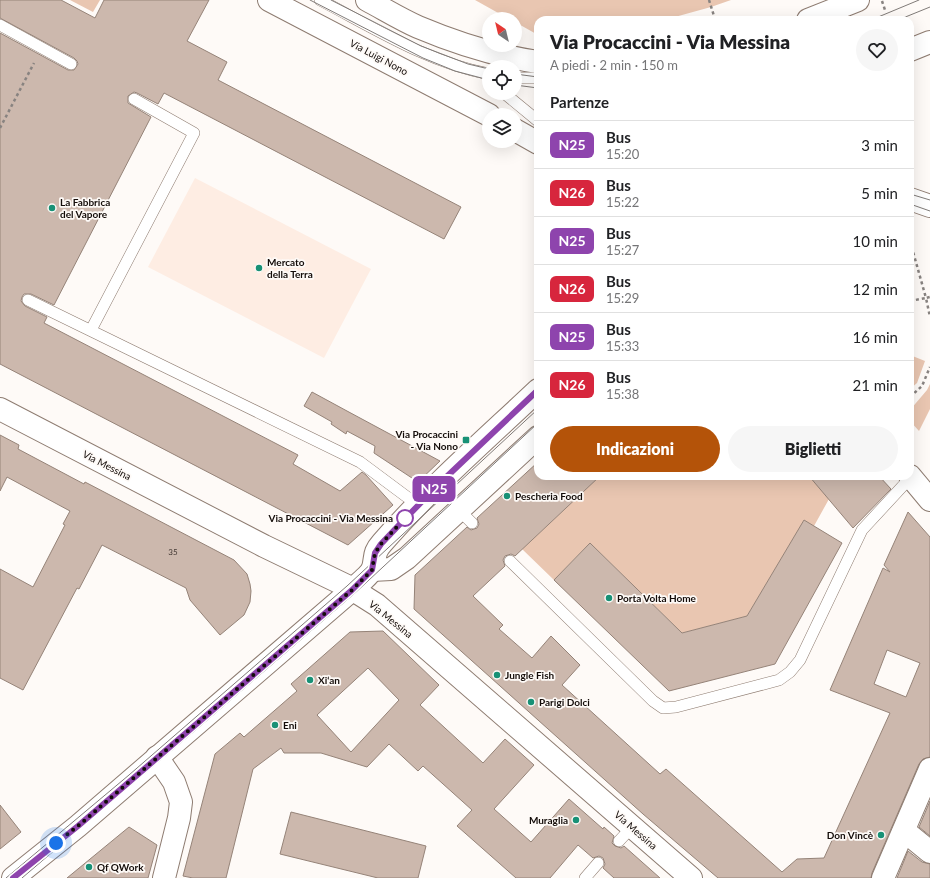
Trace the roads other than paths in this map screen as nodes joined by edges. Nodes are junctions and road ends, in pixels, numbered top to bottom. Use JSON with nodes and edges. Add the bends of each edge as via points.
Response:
{"nodes":[{"id":1,"x":269,"y":0,"type":"edge"},
{"id":2,"x":320,"y":0,"type":"edge"},
{"id":3,"x":367,"y":0,"type":"edge"},
{"id":4,"x":858,"y":0,"type":"edge"},
{"id":5,"x":822,"y":13,"type":"edge"},
{"id":6,"x":0,"y":25,"type":"edge"},
{"id":7,"x":930,"y":42,"type":"edge"},
{"id":8,"x":914,"y":48,"type":"edge"},
{"id":9,"x":534,"y":61,"type":"edge"},
{"id":10,"x":71,"y":64,"type":"dead end"},
{"id":11,"x":474,"y":71,"type":"junction"},
{"id":12,"x":482,"y":73,"type":"edge"},
{"id":13,"x":482,"y":77,"type":"edge"},
{"id":14,"x":522,"y":78,"type":"edge"},
{"id":15,"x":534,"y":78,"type":"edge"},
{"id":16,"x":134,"y":99,"type":"dead end"},
{"id":17,"x":512,"y":100,"type":"edge"},
{"id":18,"x":482,"y":111,"type":"edge"},
{"id":19,"x":534,"y":118,"type":"edge"},
{"id":20,"x":522,"y":134,"type":"edge"},
{"id":21,"x":534,"y":141,"type":"edge"},
{"id":22,"x":914,"y":201,"type":"edge"},
{"id":23,"x":930,"y":206,"type":"edge"},
{"id":24,"x":28,"y":300,"type":"dead end"},
{"id":25,"x":91,"y":330,"type":"junction"},
{"id":26,"x":534,"y":394,"type":"edge"},
{"id":27,"x":0,"y":409,"type":"edge"},
{"id":28,"x":534,"y":441,"type":"edge"},
{"id":29,"x":907,"y":480,"type":"edge"},
{"id":30,"x":913,"y":480,"type":"edge"},
{"id":31,"x":407,"y":497,"type":"dead end"},
{"id":32,"x":930,"y":500,"type":"edge"},
{"id":33,"x":510,"y":561,"type":"dead end"},
{"id":34,"x":372,"y":570,"type":"junction"},
{"id":35,"x":352,"y":590,"type":"junction"},
{"id":36,"x":157,"y":757,"type":"junction"},
{"id":37,"x":930,"y":769,"type":"edge"},
{"id":38,"x":903,"y":833,"type":"junction"},
{"id":39,"x":930,"y":852,"type":"edge"},
{"id":40,"x":598,"y":863,"type":"dead end"},
{"id":41,"x":13,"y":878,"type":"edge"},
{"id":42,"x":164,"y":878,"type":"edge"},
{"id":43,"x":585,"y":878,"type":"edge"},
{"id":44,"x":691,"y":878,"type":"edge"},
{"id":45,"x":883,"y":878,"type":"edge"}],
"edges":[{"from":1,"to":18,"type":"street","name":"Via Luigi Nono"},
{"from":2,"to":11,"type":"lane","via":[[416,50]]},
{"from":3,"to":9,"type":"street","via":[[417,26],[450,39],[486,51]]},
{"from":4,"to":5,"type":"street"},
{"from":6,"to":10,"type":"lane"},
{"from":7,"to":8,"type":"street"},
{"from":11,"to":12,"type":"lane"},
{"from":11,"to":13,"type":"lane"},
{"from":14,"to":15,"type":"lane"},
{"from":16,"to":25,"type":"lane","via":[[194,133]]},
{"from":17,"to":19,"type":"lane"},
{"from":20,"to":21,"type":"street"},
{"from":22,"to":23,"type":"street"},
{"from":24,"to":25,"type":"lane"},
{"from":25,"to":31,"type":"lane","via":[[360,462]]},
{"from":26,"to":34,"type":"street","via":[[385,539],[375,553]]},
{"from":27,"to":35,"type":"street","name":"Via Messina"},
{"from":28,"to":34,"type":"street","via":[[466,517],[391,569]]},
{"from":29,"to":33,"type":"lane","via":[[862,530],[800,660],[790,672],[780,680],[676,707],[663,708],[653,701]]},
{"from":30,"to":32,"type":"street"},
{"from":34,"to":35,"type":"street"},
{"from":35,"to":36,"type":"street"},
{"from":35,"to":44,"type":"street","name":"Via Messina","via":[[386,613],[626,834]]},
{"from":36,"to":41,"type":"street","via":[[78,826]]},
{"from":36,"to":42,"type":"street","via":[[174,782],[181,802]]},
{"from":37,"to":38,"type":"street"},
{"from":38,"to":39,"type":"street","via":[[908,834]]},
{"from":38,"to":45,"type":"street"},
{"from":40,"to":43,"type":"lane"}]}
